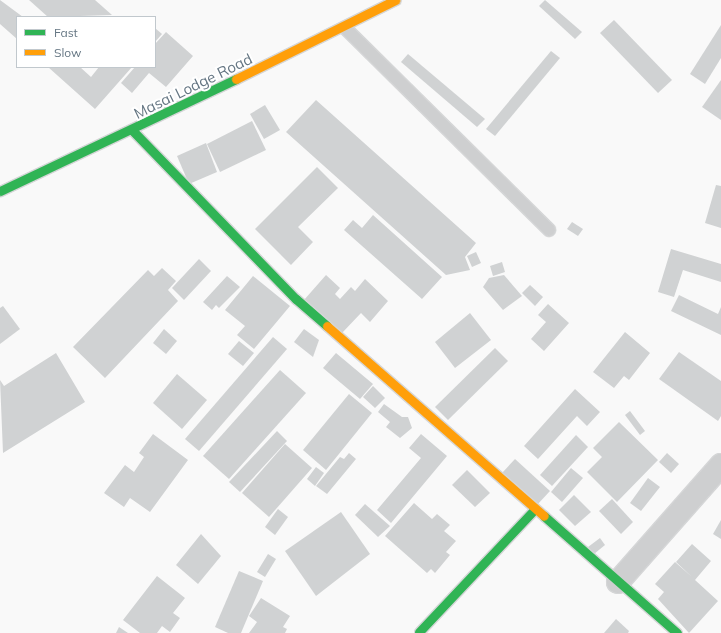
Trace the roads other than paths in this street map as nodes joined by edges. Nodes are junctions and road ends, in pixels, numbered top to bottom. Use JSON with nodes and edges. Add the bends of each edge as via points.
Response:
{"nodes":[{"id":1,"x":395,"y":0,"type":"edge"},
{"id":2,"x":345,"y":28,"type":"junction"},
{"id":3,"x":133,"y":131,"type":"junction"},
{"id":4,"x":0,"y":191,"type":"edge"},
{"id":5,"x":549,"y":230,"type":"dead end"},
{"id":6,"x":721,"y":465,"type":"edge"},
{"id":7,"x":535,"y":509,"type":"junction"},
{"id":8,"x":618,"y":582,"type":"junction"},
{"id":9,"x":418,"y":632,"type":"dead end"},
{"id":10,"x":677,"y":633,"type":"edge"}],
"edges":[{"from":1,"to":2,"type":"street","name":"Masai Lodge Road"},
{"from":2,"to":3,"type":"street","name":"Masai Lodge Road"},
{"from":2,"to":5,"type":"lane"},
{"from":3,"to":4,"type":"street","name":"Masai Lodge Road"},
{"from":3,"to":7,"type":"street","via":[[296,299]]},
{"from":6,"to":8,"type":"street"},
{"from":7,"to":8,"type":"street"},
{"from":7,"to":9,"type":"street"},
{"from":8,"to":10,"type":"street"}]}
